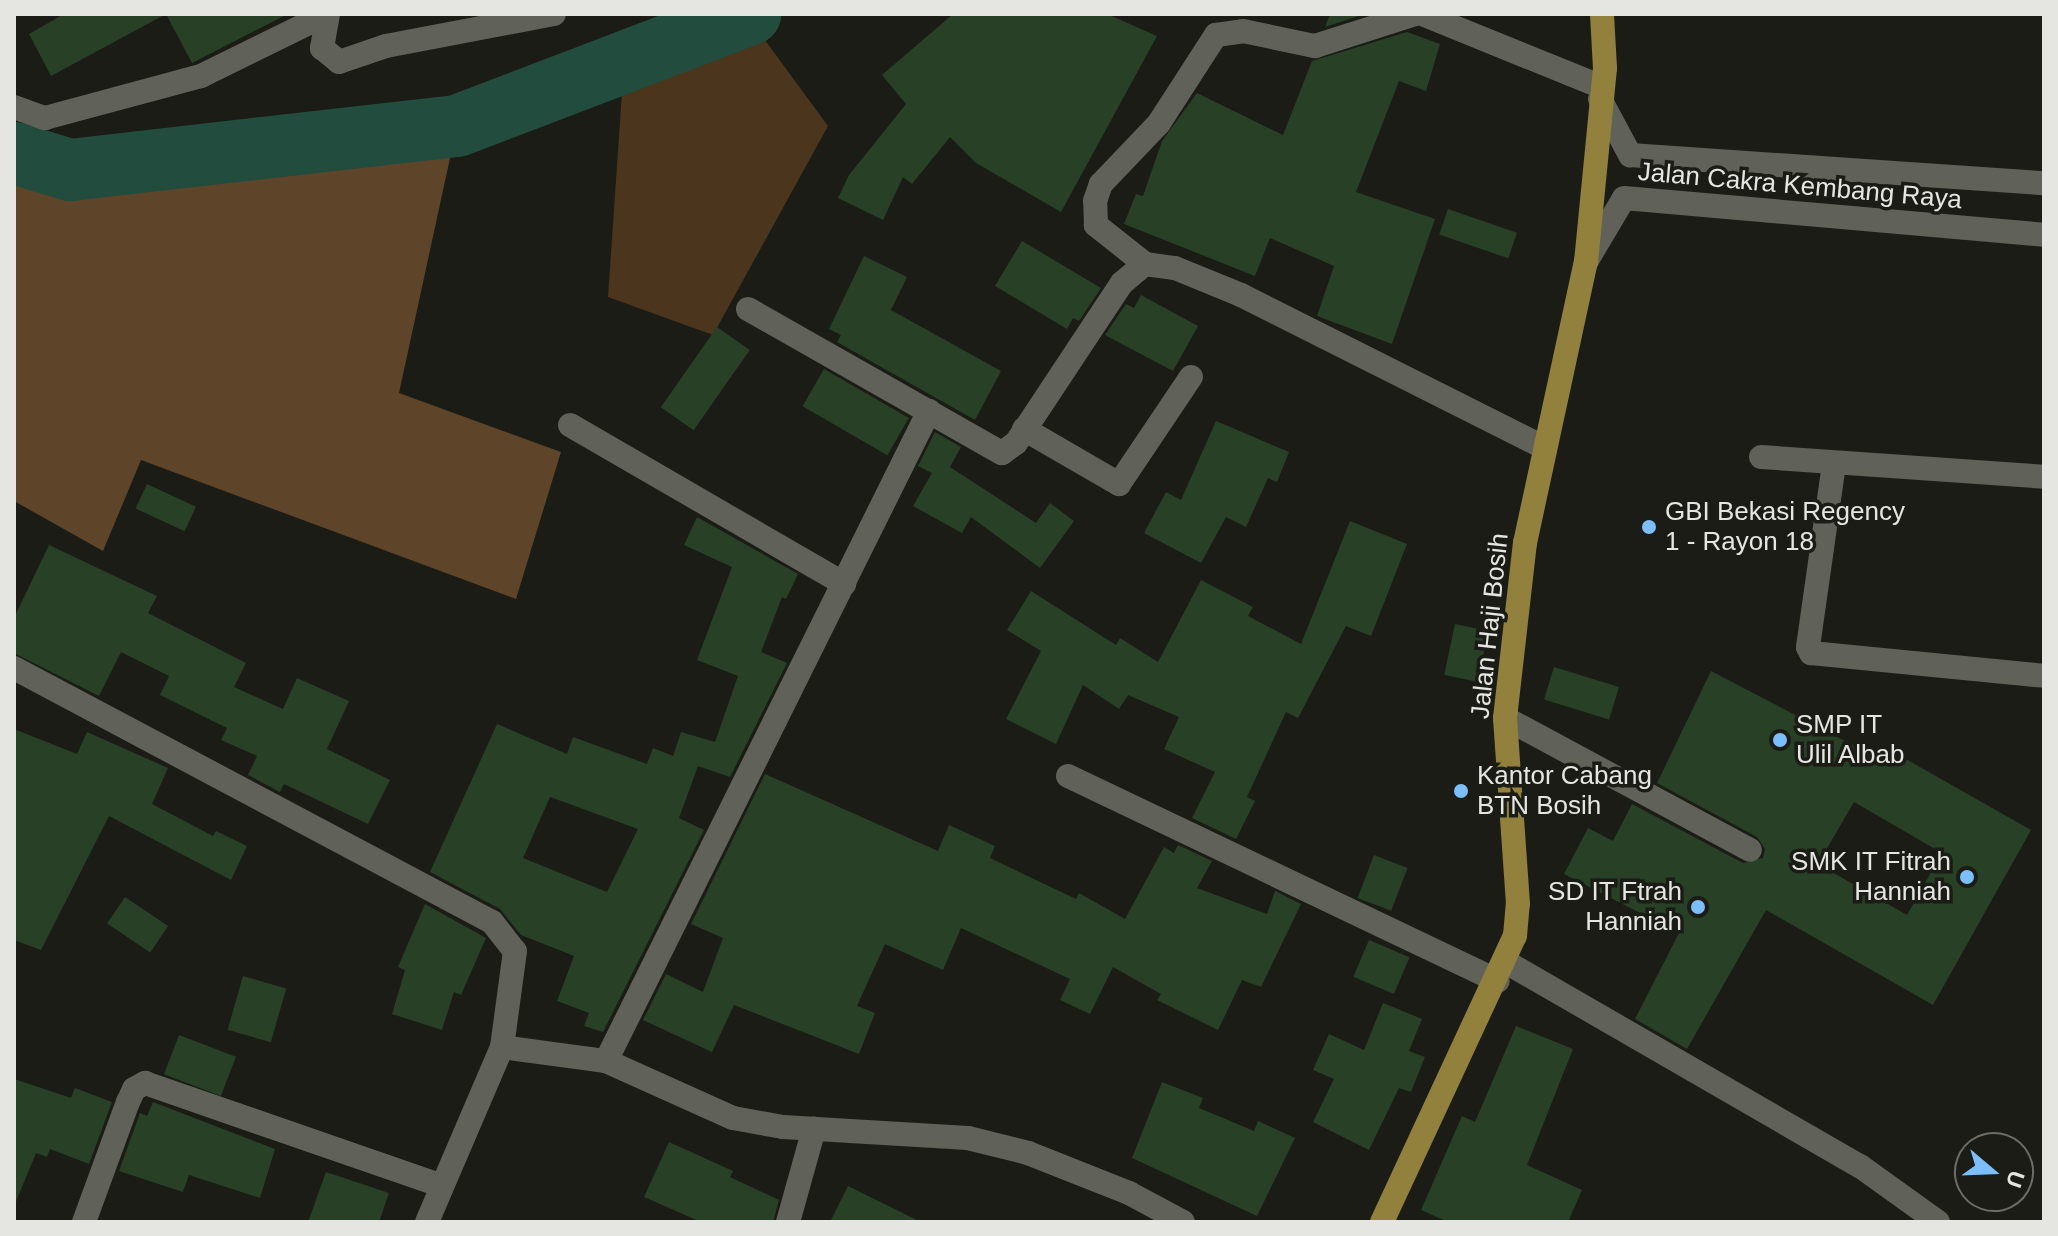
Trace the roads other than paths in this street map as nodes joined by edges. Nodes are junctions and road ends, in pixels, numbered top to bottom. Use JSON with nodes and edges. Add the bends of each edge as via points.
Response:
{"nodes":[{"id":1,"x":327,"y":14,"type":"edge"},
{"id":2,"x":554,"y":14,"type":"edge"},
{"id":3,"x":1415,"y":14,"type":"edge"},
{"id":4,"x":1422,"y":14,"type":"edge"},
{"id":5,"x":1602,"y":14,"type":"edge"},
{"id":6,"x":504,"y":19,"type":"edge"},
{"id":7,"x":1601,"y":93,"type":"junction"},
{"id":8,"x":14,"y":107,"type":"edge"},
{"id":9,"x":1630,"y":155,"type":"junction"},
{"id":10,"x":2044,"y":183,"type":"edge"},
{"id":11,"x":1624,"y":198,"type":"junction"},
{"id":12,"x":2044,"y":235,"type":"edge"},
{"id":13,"x":1586,"y":262,"type":"junction"},
{"id":14,"x":1145,"y":264,"type":"junction"},
{"id":15,"x":748,"y":309,"type":"dead end"},
{"id":16,"x":1191,"y":377,"type":"dead end"},
{"id":17,"x":929,"y":411,"type":"junction"},
{"id":18,"x":570,"y":425,"type":"dead end"},
{"id":19,"x":1024,"y":429,"type":"junction"},
{"id":20,"x":1545,"y":448,"type":"junction"},
{"id":21,"x":1761,"y":457,"type":"dead end"},
{"id":22,"x":1834,"y":464,"type":"junction"},
{"id":23,"x":2044,"y":477,"type":"edge"},
{"id":24,"x":844,"y":584,"type":"junction"},
{"id":25,"x":14,"y":668,"type":"edge"},
{"id":26,"x":2044,"y":676,"type":"edge"},
{"id":27,"x":1505,"y":718,"type":"junction"},
{"id":28,"x":1068,"y":776,"type":"dead end"},
{"id":29,"x":1750,"y":850,"type":"dead end"},
{"id":30,"x":1502,"y":971,"type":"junction"},
{"id":31,"x":502,"y":1047,"type":"junction"},
{"id":32,"x":606,"y":1061,"type":"junction"},
{"id":33,"x":814,"y":1129,"type":"junction"},
{"id":34,"x":439,"y":1185,"type":"junction"},
{"id":35,"x":84,"y":1222,"type":"edge"},
{"id":36,"x":427,"y":1222,"type":"edge"},
{"id":37,"x":788,"y":1222,"type":"edge"},
{"id":38,"x":1183,"y":1222,"type":"edge"},
{"id":39,"x":1382,"y":1222,"type":"edge"},
{"id":40,"x":1938,"y":1222,"type":"edge"}],
"edges":[{"from":1,"to":6,"type":"street","via":[[322,48],[339,62]]},
{"from":1,"to":8,"type":"street","via":[[201,76],[45,118]]},
{"from":2,"to":6,"type":"street"},
{"from":3,"to":14,"type":"street","via":[[1315,46],[1243,31],[1216,35],[1159,123],[1101,184],[1095,201],[1096,225]]},
{"from":4,"to":7,"type":"street"},
{"from":5,"to":7,"type":"main road","name":"Jalan Haji Bosih"},
{"from":7,"to":9,"type":"street","name":"Jalan Cakra Kembang Raya"},
{"from":7,"to":13,"type":"main road","name":"Jalan Haji Bosih"},
{"from":9,"to":10,"type":"street","name":"Jalan Cakra Kembang Raya"},
{"from":9,"to":11,"type":"street"},
{"from":11,"to":12,"type":"street","name":"Jalan Cakra Kembang Raya"},
{"from":11,"to":13,"type":"street","name":"Jalan Cakra Kembang Raya"},
{"from":13,"to":20,"type":"main road","name":"Jalan Haji Bosih"},
{"from":14,"to":19,"type":"street","via":[[1122,283]]},
{"from":14,"to":20,"type":"street","via":[[1175,268],[1241,295]]},
{"from":15,"to":17,"type":"street"},
{"from":16,"to":19,"type":"street","via":[[1119,484]]},
{"from":17,"to":19,"type":"street","via":[[1002,453]]},
{"from":17,"to":24,"type":"street"},
{"from":18,"to":24,"type":"street"},
{"from":20,"to":27,"type":"main road","name":"Jalan Haji Bosih","via":[[1525,543]]},
{"from":21,"to":22,"type":"street"},
{"from":22,"to":23,"type":"street"},
{"from":22,"to":26,"type":"street","via":[[1810,651]]},
{"from":24,"to":32,"type":"street"},
{"from":25,"to":31,"type":"street","via":[[492,922],[515,951]]},
{"from":27,"to":29,"type":"street"},
{"from":27,"to":30,"type":"main road","name":"Jalan Haji Bosih","via":[[1518,904]]},
{"from":28,"to":30,"type":"street"},
{"from":30,"to":39,"type":"main road","name":"Jalan Haji Bosih"},
{"from":30,"to":40,"type":"street","via":[[1860,1166]]},
{"from":31,"to":32,"type":"street"},
{"from":31,"to":34,"type":"street"},
{"from":32,"to":33,"type":"street","via":[[733,1118]]},
{"from":33,"to":37,"type":"street"},
{"from":33,"to":38,"type":"street","via":[[968,1138],[1071,1170]]},
{"from":34,"to":35,"type":"street","via":[[145,1083],[134,1089],[128,1102]]},
{"from":34,"to":36,"type":"street"}]}
